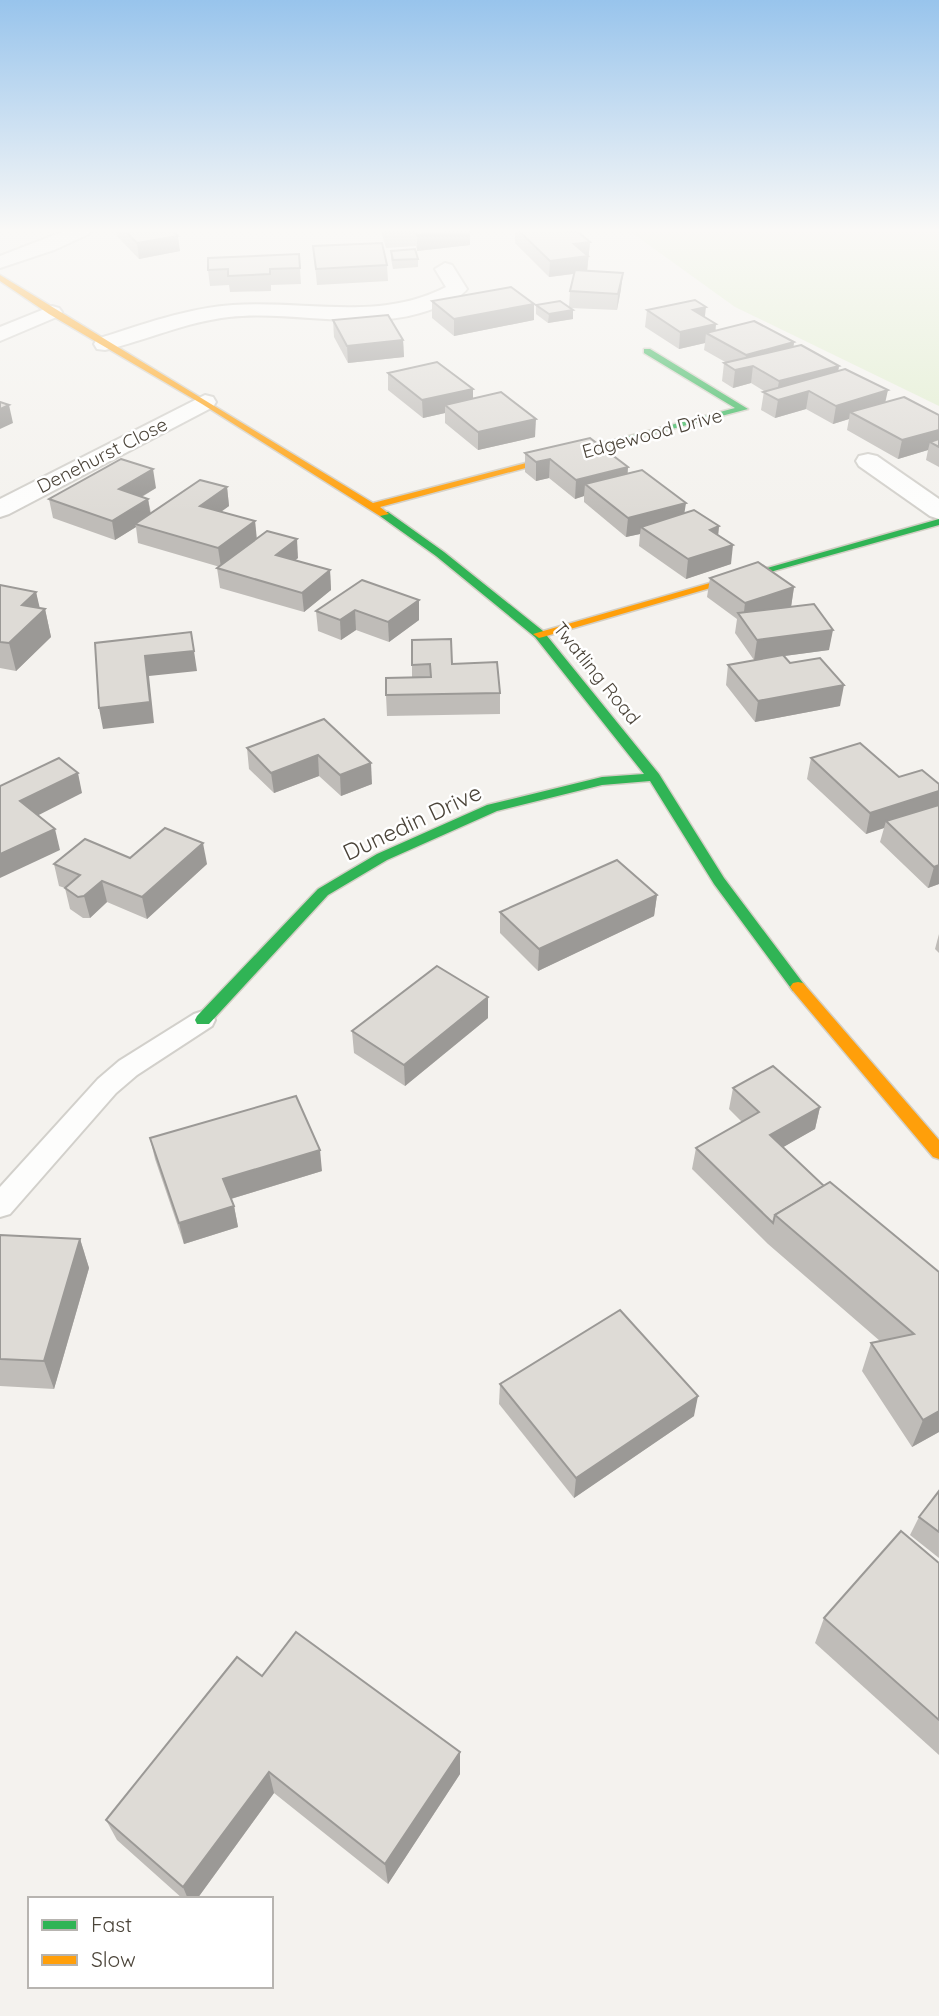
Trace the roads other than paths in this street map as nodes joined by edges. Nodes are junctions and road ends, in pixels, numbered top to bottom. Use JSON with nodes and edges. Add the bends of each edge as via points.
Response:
{"nodes":[{"id":1,"x":25,"y":324,"type":"edge"},
{"id":2,"x":72,"y":324,"type":"edge"},
{"id":3,"x":170,"y":324,"type":"edge"},
{"id":4,"x":0,"y":335,"type":"edge"},
{"id":5,"x":105,"y":344,"type":"junction"},
{"id":6,"x":647,"y":351,"type":"dead end"},
{"id":7,"x":205,"y":402,"type":"junction"},
{"id":8,"x":869,"y":461,"type":"dead end"},
{"id":9,"x":373,"y":506,"type":"junction"},
{"id":10,"x":0,"y":509,"type":"edge"},
{"id":11,"x":939,"y":511,"type":"edge"},
{"id":12,"x":939,"y":522,"type":"edge"},
{"id":13,"x":538,"y":634,"type":"junction"},
{"id":14,"x":654,"y":777,"type":"junction"},
{"id":15,"x":203,"y":1020,"type":"joint"},
{"id":16,"x":939,"y":1152,"type":"edge"},
{"id":17,"x":0,"y":1206,"type":"edge"}],
"edges":[{"from":1,"to":4,"type":"street"},
{"from":2,"to":5,"type":"street","name":"Twatling Road"},
{"from":3,"to":5,"type":"street"},
{"from":5,"to":7,"type":"street","name":"Twatling Road"},
{"from":6,"to":9,"type":"street","name":"Edgewood Drive","via":[[743,409]]},
{"from":7,"to":9,"type":"street","name":"Twatling Road"},
{"from":7,"to":10,"type":"street","name":"Denehurst Close"},
{"from":8,"to":11,"type":"street"},
{"from":9,"to":13,"type":"street","name":"Twatling Road"},
{"from":12,"to":13,"type":"street"},
{"from":13,"to":14,"type":"street","name":"Twatling Road"},
{"from":14,"to":15,"type":"street","name":"Dunedin Drive","via":[[602,781],[492,808],[382,856],[323,892]]},
{"from":14,"to":16,"type":"street","name":"Twatling Road","via":[[719,881],[805,996]]},
{"from":15,"to":17,"type":"lane","via":[[107,1086]]}]}
